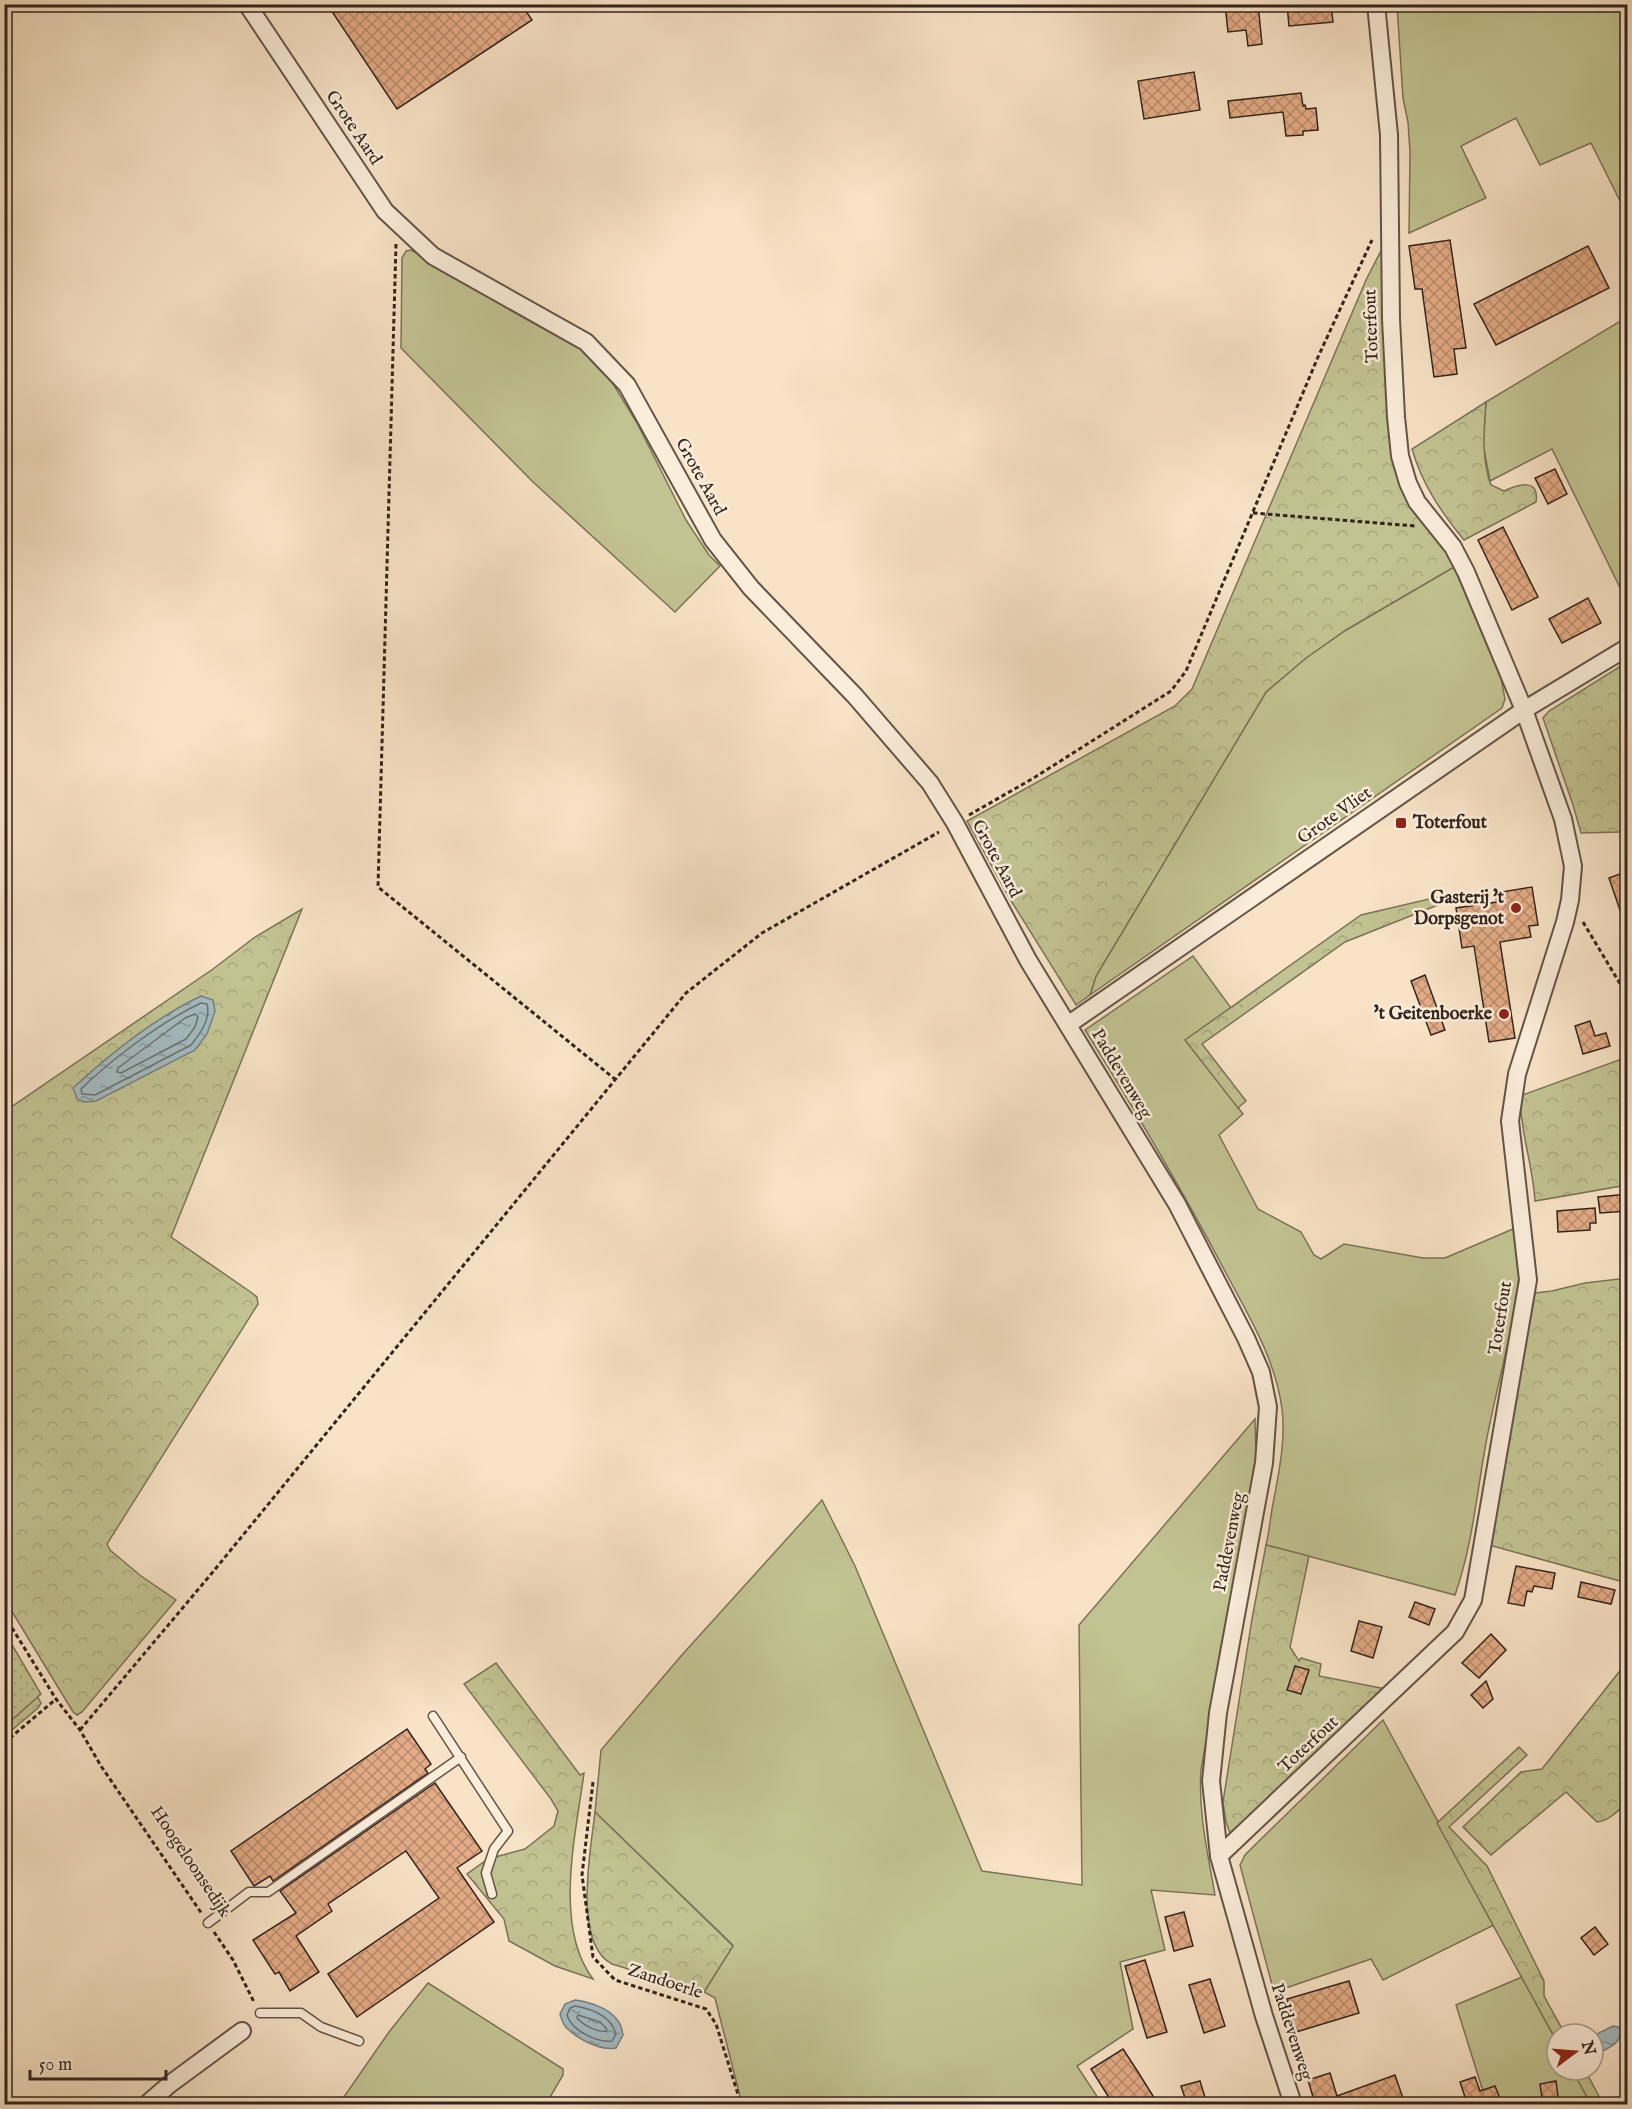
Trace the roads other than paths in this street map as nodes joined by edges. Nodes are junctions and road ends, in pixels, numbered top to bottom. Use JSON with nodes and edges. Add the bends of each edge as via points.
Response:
{"nodes":[{"id":1,"x":247,"y":4,"type":"edge"},
{"id":2,"x":1376,"y":4,"type":"edge"},
{"id":3,"x":1628,"y":647,"type":"edge"},
{"id":4,"x":1524,"y":710,"type":"junction"},
{"id":5,"x":1069,"y":1024,"type":"junction"},
{"id":6,"x":433,"y":1716,"type":"dead end"},
{"id":7,"x":461,"y":1757,"type":"junction"},
{"id":8,"x":1219,"y":1856,"type":"junction"},
{"id":9,"x":492,"y":1894,"type":"dead end"},
{"id":10,"x":208,"y":1923,"type":"road end"},
{"id":11,"x":260,"y":2013,"type":"road end"},
{"id":12,"x":242,"y":2031,"type":"dead end"},
{"id":13,"x":359,"y":2041,"type":"dead end"},
{"id":14,"x":147,"y":2104,"type":"edge"},
{"id":15,"x":1293,"y":2104,"type":"edge"}],
"edges":[{"from":1,"to":5,"type":"street","name":"Grote Aard","via":[[385,211],[433,256],[586,342],[627,385],[712,540],[930,783],[1028,960]]},
{"from":2,"to":4,"type":"street","name":"Toterfout","via":[[1389,135],[1391,319],[1400,456],[1417,502],[1453,547],[1466,572]]},
{"from":3,"to":4,"type":"street","name":"Grote Vliet"},
{"from":4,"to":5,"type":"street","name":"Grote Vliet"},
{"from":4,"to":8,"type":"street","name":"Toterfout","via":[[1563,819],[1573,866],[1565,922],[1517,1074],[1510,1121],[1528,1280],[1473,1600],[1455,1632]]},
{"from":5,"to":8,"type":"street","name":"Paddevenweg","via":[[1182,1215],[1261,1372],[1268,1407],[1264,1463],[1218,1713],[1211,1781]]},
{"from":6,"to":7,"type":"lane"},
{"from":7,"to":9,"type":"lane","via":[[508,1831],[494,1849],[486,1873]]},
{"from":7,"to":10,"type":"lane","via":[[268,1892],[249,1892]]},
{"from":8,"to":15,"type":"street","name":"Paddevenweg"},
{"from":11,"to":13,"type":"lane","via":[[301,2013],[321,2027]]},
{"from":12,"to":14,"type":"street"}]}
